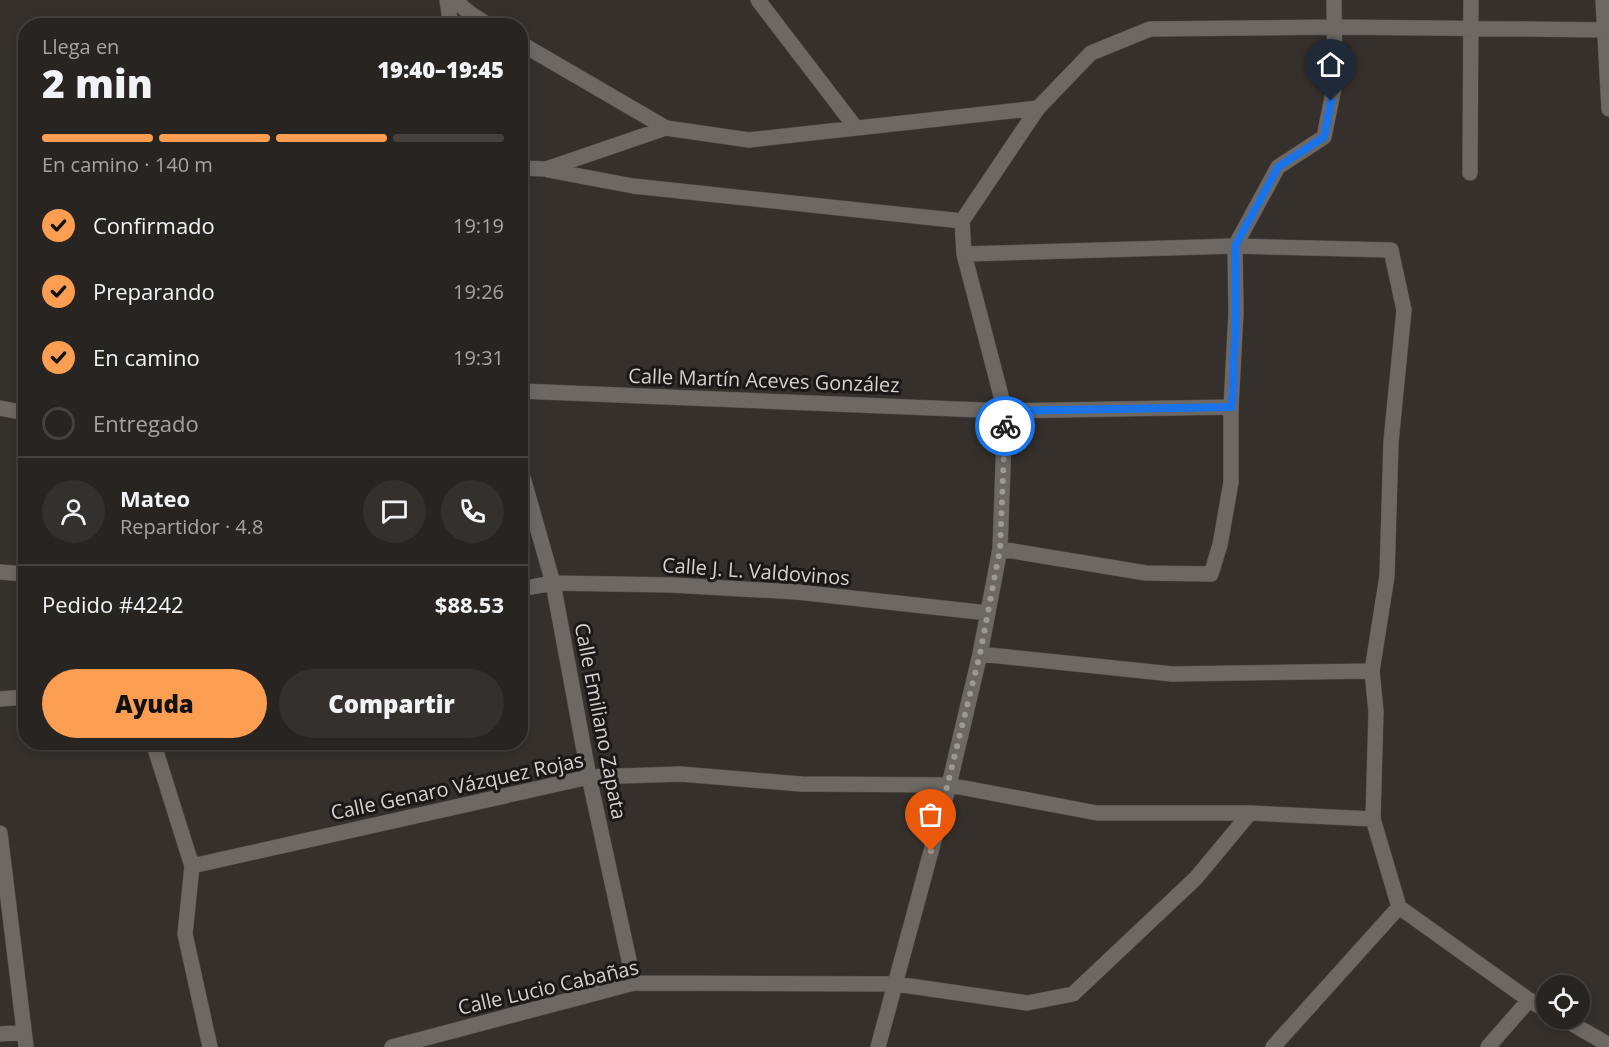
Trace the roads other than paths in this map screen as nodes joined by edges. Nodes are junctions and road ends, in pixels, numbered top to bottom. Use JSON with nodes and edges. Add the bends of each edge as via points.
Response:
{"nodes":[{"id":1,"x":447,"y":0,"type":"edge"},
{"id":2,"x":454,"y":0,"type":"edge"},
{"id":3,"x":758,"y":0,"type":"edge"},
{"id":4,"x":1334,"y":0,"type":"edge"},
{"id":5,"x":1472,"y":0,"type":"edge"},
{"id":6,"x":1603,"y":0,"type":"edge"},
{"id":7,"x":450,"y":18,"type":"edge"},
{"id":8,"x":477,"y":18,"type":"edge"},
{"id":9,"x":1334,"y":27,"type":"junction"},
{"id":10,"x":1471,"y":29,"type":"junction"},
{"id":11,"x":1606,"y":30,"type":"edge"},
{"id":12,"x":528,"y":48,"type":"edge"},
{"id":13,"x":1038,"y":108,"type":"junction"},
{"id":14,"x":1609,"y":109,"type":"edge"},
{"id":15,"x":666,"y":128,"type":"junction"},
{"id":16,"x":856,"y":128,"type":"junction"},
{"id":17,"x":528,"y":168,"type":"edge"},
{"id":18,"x":546,"y":169,"type":"junction"},
{"id":19,"x":1470,"y":172,"type":"dead end"},
{"id":20,"x":962,"y":221,"type":"junction"},
{"id":21,"x":1235,"y":246,"type":"junction"},
{"id":22,"x":964,"y":254,"type":"junction"},
{"id":23,"x":528,"y":391,"type":"edge"},
{"id":24,"x":1232,"y":407,"type":"junction"},
{"id":25,"x":0,"y":408,"type":"edge"},
{"id":26,"x":18,"y":411,"type":"edge"},
{"id":27,"x":1005,"y":411,"type":"junction"},
{"id":28,"x":528,"y":495,"type":"edge"},
{"id":29,"x":1000,"y":549,"type":"junction"},
{"id":30,"x":0,"y":572,"type":"edge"},
{"id":31,"x":18,"y":573,"type":"edge"},
{"id":32,"x":553,"y":583,"type":"junction"},
{"id":33,"x":528,"y":588,"type":"edge"},
{"id":34,"x":988,"y":614,"type":"junction"},
{"id":35,"x":980,"y":654,"type":"junction"},
{"id":36,"x":1372,"y":671,"type":"junction"},
{"id":37,"x":18,"y":698,"type":"edge"},
{"id":38,"x":0,"y":699,"type":"edge"},
{"id":39,"x":156,"y":750,"type":"edge"},
{"id":40,"x":589,"y":777,"type":"junction"},
{"id":41,"x":949,"y":785,"type":"junction"},
{"id":42,"x":1250,"y":813,"type":"junction"},
{"id":43,"x":1373,"y":819,"type":"junction"},
{"id":44,"x":0,"y":832,"type":"edge"},
{"id":45,"x":192,"y":866,"type":"junction"},
{"id":46,"x":1399,"y":906,"type":"junction"},
{"id":47,"x":634,"y":983,"type":"junction"},
{"id":48,"x":896,"y":984,"type":"junction"},
{"id":49,"x":1529,"y":1000,"type":"junction"},
{"id":50,"x":1536,"y":1004,"type":"edge"},
{"id":51,"x":1581,"y":1029,"type":"edge"},
{"id":52,"x":0,"y":1034,"type":"edge"},
{"id":53,"x":25,"y":1040,"type":"edge"},
{"id":54,"x":1609,"y":1045,"type":"edge"},
{"id":55,"x":210,"y":1047,"type":"edge"},
{"id":56,"x":392,"y":1047,"type":"edge"},
{"id":57,"x":878,"y":1047,"type":"edge"},
{"id":58,"x":1273,"y":1047,"type":"edge"},
{"id":59,"x":1488,"y":1047,"type":"edge"}],
"edges":[{"from":1,"to":7,"type":"street"},
{"from":2,"to":8,"type":"street"},
{"from":3,"to":16,"type":"street"},
{"from":4,"to":9,"type":"street"},
{"from":5,"to":10,"type":"street"},
{"from":6,"to":11,"type":"street"},
{"from":9,"to":10,"type":"street"},
{"from":9,"to":13,"type":"street","via":[[1150,28],[1091,53]]},
{"from":9,"to":21,"type":"street","via":[[1335,83],[1324,137],[1278,167]]},
{"from":10,"to":11,"type":"street"},
{"from":10,"to":19,"type":"street"},
{"from":11,"to":14,"type":"street"},
{"from":12,"to":15,"type":"street"},
{"from":13,"to":16,"type":"street"},
{"from":13,"to":20,"type":"street"},
{"from":15,"to":16,"type":"street","via":[[749,140]]},
{"from":15,"to":18,"type":"street"},
{"from":17,"to":18,"type":"street"},
{"from":18,"to":20,"type":"street","via":[[633,186]]},
{"from":20,"to":22,"type":"street"},
{"from":21,"to":22,"type":"street"},
{"from":21,"to":24,"type":"street"},
{"from":21,"to":36,"type":"street","via":[[1391,250],[1404,310],[1391,442],[1387,576]]},
{"from":22,"to":27,"type":"street"},
{"from":23,"to":27,"type":"street","name":"Calle Martín Aceves González"},
{"from":24,"to":27,"type":"street","name":"Calle Martín Aceves González"},
{"from":24,"to":29,"type":"street","via":[[1231,482],[1211,574],[1146,573]]},
{"from":25,"to":26,"type":"street"},
{"from":27,"to":29,"type":"street"},
{"from":28,"to":32,"type":"street","name":"Calle Emiliano Zapata"},
{"from":29,"to":34,"type":"street"},
{"from":30,"to":31,"type":"street"},
{"from":32,"to":33,"type":"street","name":"Calle J. L. Valdovinos"},
{"from":32,"to":34,"type":"street","name":"Calle J. L. Valdovinos","via":[[797,591]]},
{"from":32,"to":40,"type":"street","name":"Calle Emiliano Zapata"},
{"from":34,"to":35,"type":"street"},
{"from":35,"to":36,"type":"street","via":[[1172,674]]},
{"from":35,"to":41,"type":"street"},
{"from":36,"to":43,"type":"street","via":[[1376,712]]},
{"from":37,"to":38,"type":"street"},
{"from":39,"to":45,"type":"street"},
{"from":40,"to":41,"type":"street","name":"Calle Genaro Vázquez Rojas","via":[[681,774],[801,784]]},
{"from":40,"to":45,"type":"street","name":"Calle Genaro Vázquez Rojas"},
{"from":40,"to":47,"type":"street","name":"Calle Emiliano Zapata"},
{"from":41,"to":42,"type":"street","name":"Calle Genaro Vázquez Rojas","via":[[1097,813]]},
{"from":41,"to":48,"type":"street"},
{"from":42,"to":43,"type":"street","name":"Calle Genaro Vázquez Rojas"},
{"from":42,"to":48,"type":"street","name":"Calle Lucio Cabañas","via":[[1196,878],[1073,994],[1027,1003]]},
{"from":43,"to":46,"type":"street"},
{"from":44,"to":53,"type":"street"},
{"from":45,"to":55,"type":"street","via":[[185,934]]},
{"from":46,"to":49,"type":"street"},
{"from":46,"to":58,"type":"street"},
{"from":47,"to":48,"type":"street","name":"Calle Lucio Cabañas"},
{"from":47,"to":56,"type":"street","name":"Calle Lucio Cabañas"},
{"from":48,"to":57,"type":"street"},
{"from":49,"to":50,"type":"street"},
{"from":49,"to":59,"type":"street"},
{"from":51,"to":54,"type":"street"},
{"from":52,"to":53,"type":"street"}]}
